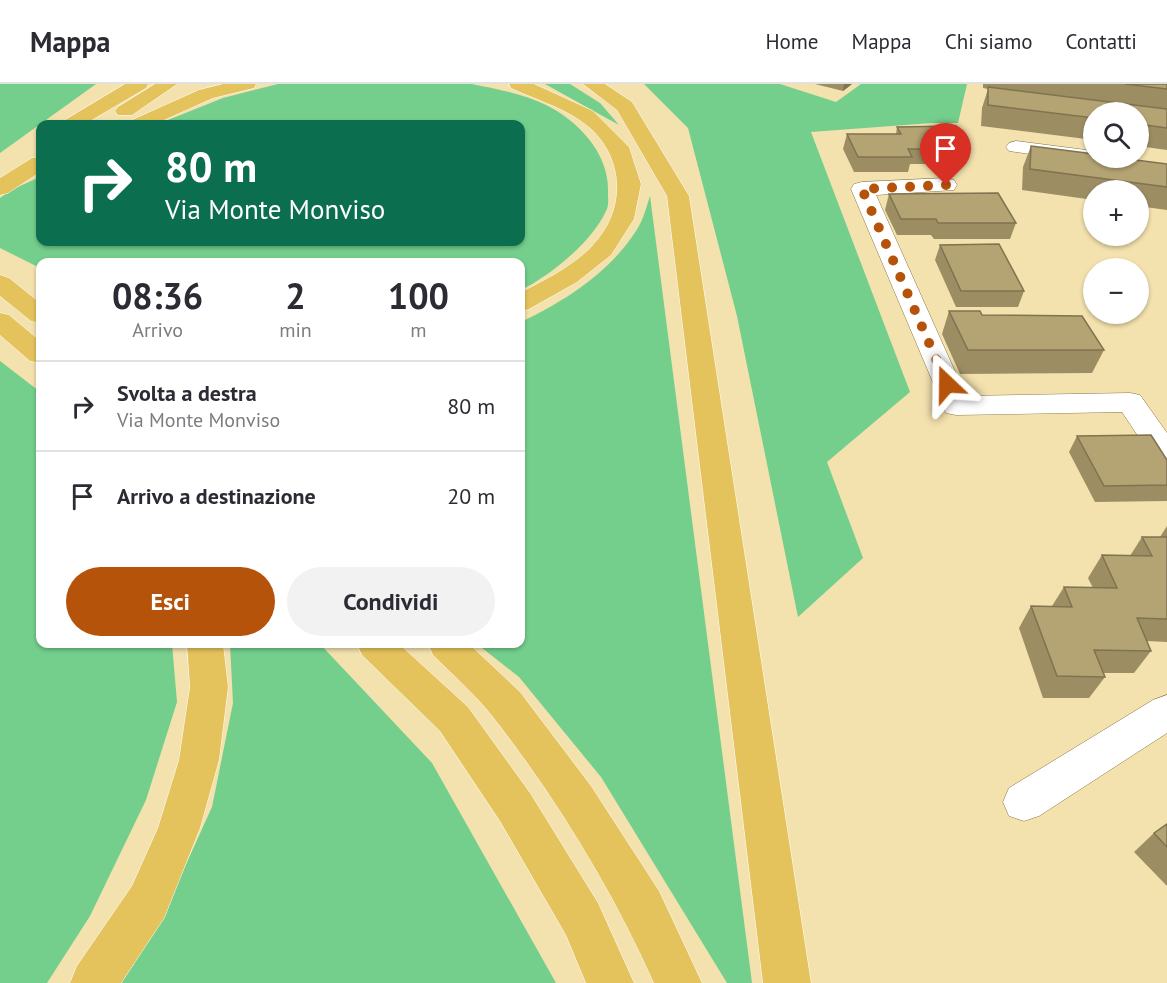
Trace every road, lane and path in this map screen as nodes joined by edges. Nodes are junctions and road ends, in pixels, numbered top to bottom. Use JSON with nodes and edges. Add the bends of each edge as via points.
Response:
{"nodes":[{"id":1,"x":116,"y":84,"type":"edge"},
{"id":2,"x":139,"y":84,"type":"edge"},
{"id":3,"x":168,"y":84,"type":"edge"},
{"id":4,"x":247,"y":84,"type":"edge"},
{"id":5,"x":518,"y":84,"type":"edge"},
{"id":6,"x":592,"y":84,"type":"edge"},
{"id":7,"x":70,"y":120,"type":"edge"},
{"id":8,"x":79,"y":120,"type":"edge"},
{"id":9,"x":110,"y":120,"type":"edge"},
{"id":10,"x":149,"y":120,"type":"edge"},
{"id":11,"x":36,"y":146,"type":"edge"},
{"id":12,"x":1016,"y":147,"type":"dead end"},
{"id":13,"x":1083,"y":156,"type":"edge"},
{"id":14,"x":0,"y":168,"type":"edge"},
{"id":15,"x":35,"y":168,"type":"edge"},
{"id":16,"x":946,"y":185,"type":"dead end"},
{"id":17,"x":0,"y":188,"type":"edge"},
{"id":18,"x":0,"y":273,"type":"edge"},
{"id":19,"x":0,"y":283,"type":"edge"},
{"id":20,"x":36,"y":288,"type":"edge"},
{"id":21,"x":525,"y":301,"type":"edge"},
{"id":22,"x":36,"y":312,"type":"edge"},
{"id":23,"x":0,"y":321,"type":"edge"},
{"id":24,"x":36,"y":352,"type":"edge"},
{"id":25,"x":1167,"y":456,"type":"edge"},
{"id":26,"x":205,"y":648,"type":"edge"},
{"id":27,"x":379,"y":648,"type":"edge"},
{"id":28,"x":450,"y":648,"type":"edge"},
{"id":29,"x":1167,"y":712,"type":"edge"},
{"id":30,"x":1024,"y":802,"type":"dead end"},
{"id":31,"x":94,"y":983,"type":"edge"},
{"id":32,"x":610,"y":983,"type":"edge"},
{"id":33,"x":678,"y":983,"type":"edge"},
{"id":34,"x":787,"y":983,"type":"edge"}],
"edges":[{"from":1,"to":7,"type":"highway"},
{"from":2,"to":8,"type":"highway"},
{"from":3,"to":9,"type":"highway"},
{"from":4,"to":10,"type":"highway","via":[[206,94]]},
{"from":5,"to":21,"type":"highway","via":[[586,115],[619,147],[630,184],[622,219],[602,250],[568,277]]},
{"from":6,"to":34,"type":"highway","via":[[625,106],[678,196]]},
{"from":11,"to":14,"type":"highway"},
{"from":12,"to":13,"type":"street"},
{"from":15,"to":17,"type":"highway"},
{"from":16,"to":25,"type":"street","via":[[862,189],[956,406],[1130,402]]},
{"from":18,"to":20,"type":"highway"},
{"from":19,"to":22,"type":"highway"},
{"from":23,"to":24,"type":"highway"},
{"from":26,"to":31,"type":"highway","via":[[209,687],[199,760],[178,828],[148,902]]},
{"from":27,"to":32,"type":"highway","via":[[453,719],[515,807],[582,919]]},
{"from":28,"to":33,"type":"highway","via":[[506,704],[576,800],[643,907]]},
{"from":29,"to":30,"type":"street"}]}
